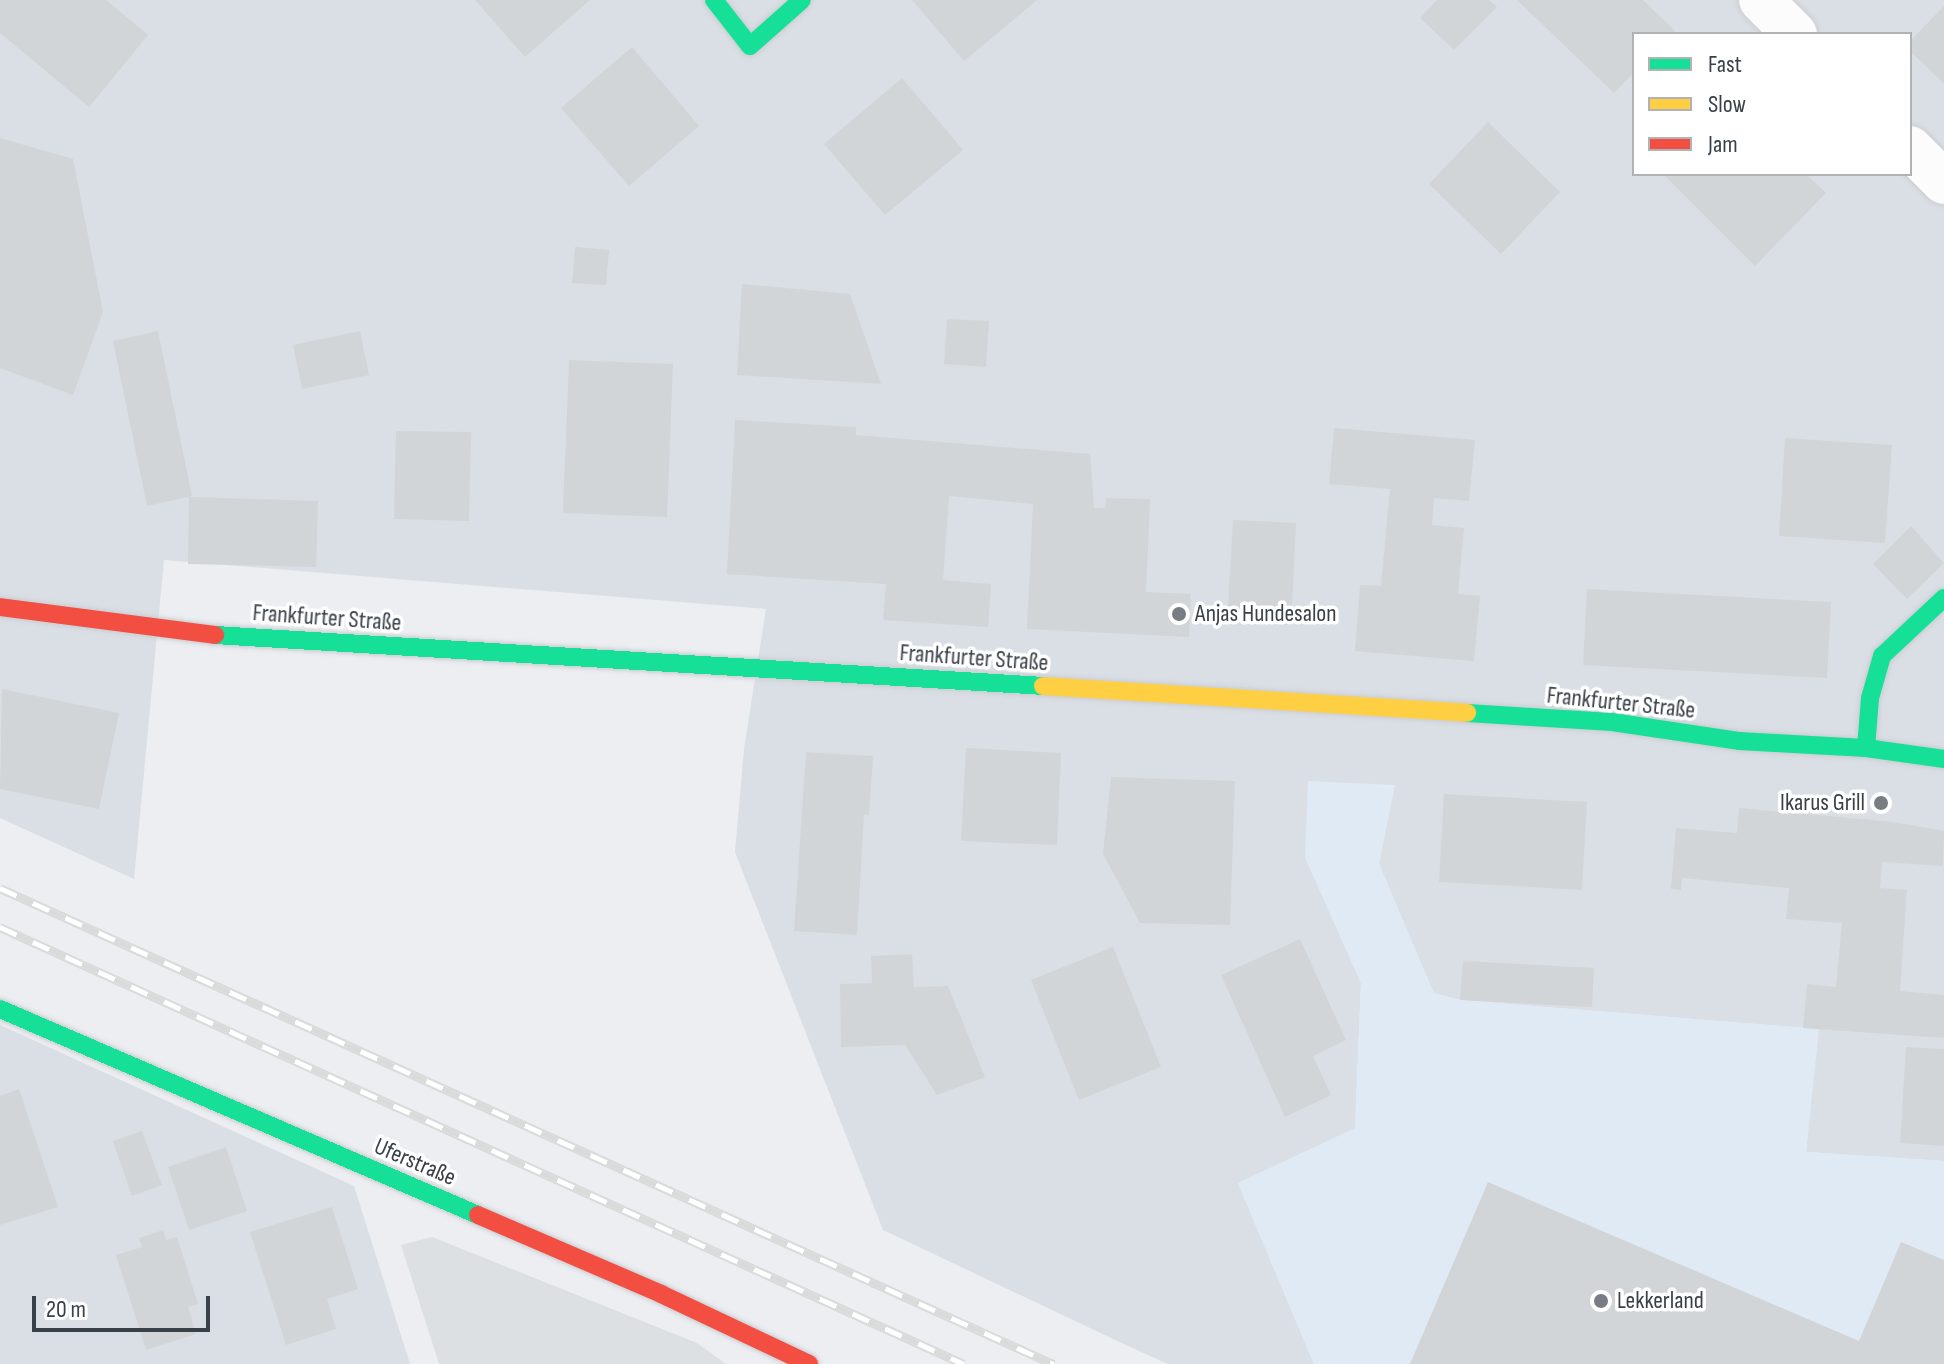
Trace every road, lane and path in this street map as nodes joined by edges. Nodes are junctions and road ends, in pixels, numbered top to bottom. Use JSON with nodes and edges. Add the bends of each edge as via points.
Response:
{"nodes":[{"id":1,"x":714,"y":0,"type":"edge"},
{"id":2,"x":802,"y":0,"type":"edge"},
{"id":3,"x":1761,"y":0,"type":"edge"},
{"id":4,"x":1793,"y":32,"type":"edge"},
{"id":5,"x":1912,"y":150,"type":"edge"},
{"id":6,"x":1944,"y":182,"type":"edge"},
{"id":7,"x":1944,"y":598,"type":"edge"},
{"id":8,"x":0,"y":607,"type":"edge"},
{"id":9,"x":1866,"y":748,"type":"junction"},
{"id":10,"x":1944,"y":759,"type":"edge"},
{"id":11,"x":0,"y":1009,"type":"edge"},
{"id":12,"x":809,"y":1364,"type":"edge"}],
"edges":[{"from":1,"to":2,"type":"main road","via":[[750,46]]},
{"from":3,"to":4,"type":"street"},
{"from":5,"to":6,"type":"street"},
{"from":7,"to":9,"type":"main road","via":[[1882,656],[1870,698]]},
{"from":8,"to":9,"type":"main road","name":"Frankfurter Straße","via":[[189,633],[1612,722],[1739,741]]},
{"from":9,"to":10,"type":"main road","name":"Frankfurter Straße"},
{"from":11,"to":12,"type":"main road","name":"Uferstraße","via":[[661,1294]]}]}
